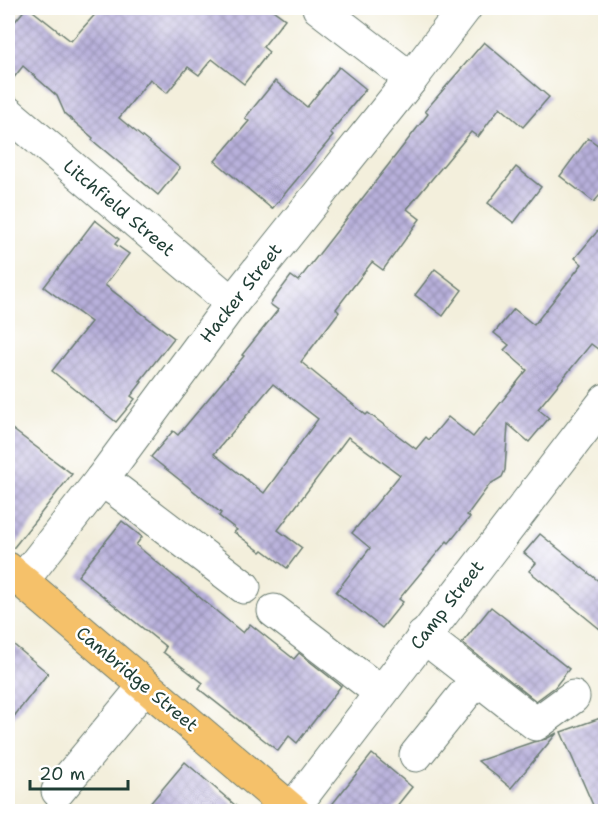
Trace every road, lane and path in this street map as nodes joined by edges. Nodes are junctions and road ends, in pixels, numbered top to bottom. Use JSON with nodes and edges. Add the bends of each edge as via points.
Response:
{"nodes":[{"id":1,"x":319,"y":8,"type":"edge"},
{"id":2,"x":465,"y":8,"type":"edge"},
{"id":3,"x":411,"y":79,"type":"junction"},
{"id":4,"x":8,"y":113,"type":"edge"},
{"id":5,"x":231,"y":303,"type":"junction"},
{"id":6,"x":606,"y":400,"type":"edge"},
{"id":7,"x":101,"y":480,"type":"junction"},
{"id":8,"x":15,"y":575,"type":"edge"},
{"id":9,"x":244,"y":587,"type":"dead end"},
{"id":10,"x":274,"y":611,"type":"dead end"},
{"id":11,"x":423,"y":636,"type":"junction"},
{"id":12,"x":477,"y":679,"type":"junction"},
{"id":13,"x":145,"y":686,"type":"junction"},
{"id":14,"x":380,"y":692,"type":"junction"},
{"id":15,"x":573,"y":698,"type":"dead end"},
{"id":16,"x":417,"y":755,"type":"dead end"},
{"id":17,"x":58,"y":791,"type":"dead end"},
{"id":18,"x":292,"y":811,"type":"edge"}],
"edges":[{"from":1,"to":3,"type":"street"},
{"from":2,"to":3,"type":"street","name":"Hacker Street"},
{"from":3,"to":5,"type":"street","name":"Hacker Street"},
{"from":4,"to":5,"type":"street","name":"Litchfield Street"},
{"from":5,"to":7,"type":"street","name":"Hacker Street"},
{"from":6,"to":11,"type":"street","name":"Camp Street"},
{"from":7,"to":8,"type":"street","name":"Hacker Street"},
{"from":7,"to":9,"type":"street"},
{"from":8,"to":13,"type":"main road","name":"Cambridge Street"},
{"from":10,"to":14,"type":"street"},
{"from":11,"to":12,"type":"street"},
{"from":11,"to":14,"type":"street","name":"Camp Street"},
{"from":12,"to":15,"type":"street","via":[[536,724]]},
{"from":12,"to":16,"type":"street"},
{"from":13,"to":17,"type":"street"},
{"from":13,"to":18,"type":"main road","name":"Cambridge Street"},
{"from":14,"to":18,"type":"street","name":"Camp Street"}]}
